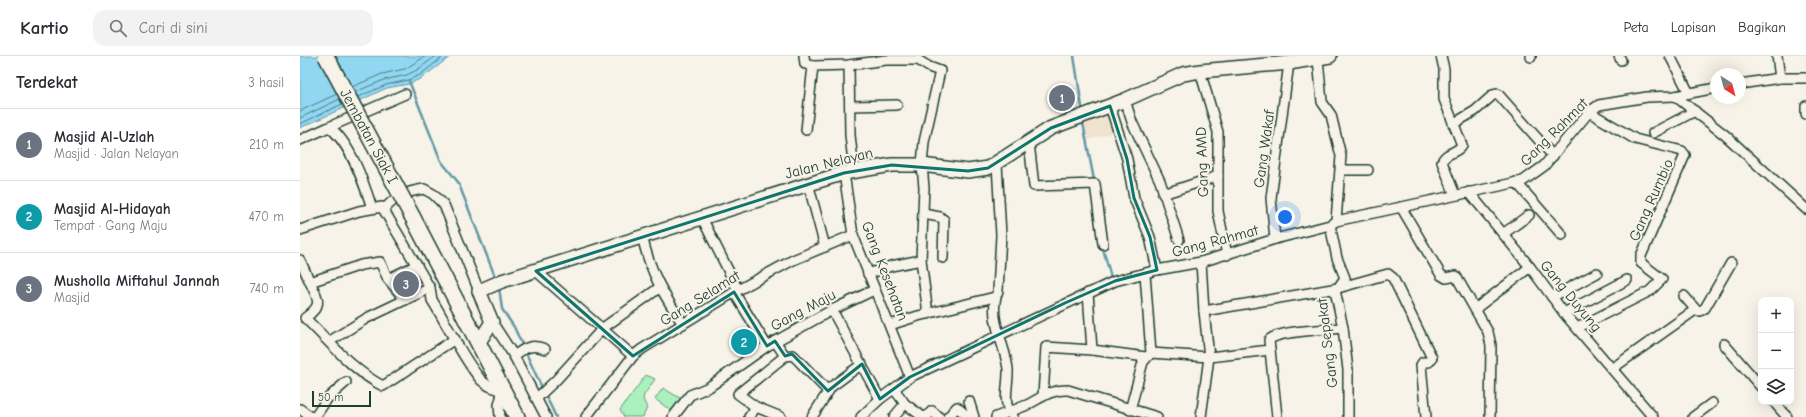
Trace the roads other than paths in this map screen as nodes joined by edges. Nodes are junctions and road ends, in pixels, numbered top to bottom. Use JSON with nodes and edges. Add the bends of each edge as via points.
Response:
{"nodes":[{"id":1,"x":326,"y":56,"type":"edge"},
{"id":2,"x":804,"y":56,"type":"edge"},
{"id":3,"x":1441,"y":56,"type":"edge"},
{"id":4,"x":1670,"y":56,"type":"edge"},
{"id":5,"x":1777,"y":56,"type":"edge"},
{"id":6,"x":1324,"y":57,"type":"edge"},
{"id":7,"x":872,"y":59,"type":"edge"},
{"id":8,"x":854,"y":62,"type":"edge"},
{"id":9,"x":1289,"y":63,"type":"junction"},
{"id":10,"x":813,"y":66,"type":"junction"},
{"id":11,"x":1200,"y":70,"type":"junction"},
{"id":12,"x":1780,"y":78,"type":"junction"},
{"id":13,"x":1806,"y":78,"type":"edge"},
{"id":14,"x":1746,"y":83,"type":"edge"},
{"id":15,"x":1710,"y":89,"type":"edge"},
{"id":16,"x":1689,"y":93,"type":"junction"},
{"id":17,"x":405,"y":94,"type":"dead end"},
{"id":18,"x":1676,"y":96,"type":"junction"},
{"id":19,"x":1125,"y":100,"type":"junction"},
{"id":20,"x":897,"y":105,"type":"dead end"},
{"id":21,"x":850,"y":106,"type":"junction"},
{"id":22,"x":1110,"y":106,"type":"junction"},
{"id":23,"x":1806,"y":106,"type":"edge"},
{"id":24,"x":1695,"y":111,"type":"junction"},
{"id":25,"x":1589,"y":112,"type":"junction"},
{"id":26,"x":1806,"y":114,"type":"edge"},
{"id":27,"x":1453,"y":124,"type":"junction"},
{"id":28,"x":329,"y":127,"type":"junction"},
{"id":29,"x":806,"y":130,"type":"dead end"},
{"id":30,"x":1653,"y":133,"type":"dead end"},
{"id":31,"x":300,"y":140,"type":"edge"},
{"id":32,"x":1029,"y":143,"type":"junction"},
{"id":33,"x":1553,"y":156,"type":"junction"},
{"id":34,"x":997,"y":164,"type":"junction"},
{"id":35,"x":922,"y":165,"type":"junction"},
{"id":36,"x":1340,"y":170,"type":"junction"},
{"id":37,"x":1368,"y":170,"type":"dead end"},
{"id":38,"x":849,"y":172,"type":"junction"},
{"id":39,"x":1218,"y":176,"type":"junction"},
{"id":40,"x":1516,"y":182,"type":"junction"},
{"id":41,"x":808,"y":183,"type":"junction"},
{"id":42,"x":1469,"y":192,"type":"junction"},
{"id":43,"x":1163,"y":194,"type":"junction"},
{"id":44,"x":1455,"y":195,"type":"junction"},
{"id":45,"x":1401,"y":207,"type":"junction"},
{"id":46,"x":372,"y":208,"type":"junction"},
{"id":47,"x":1806,"y":209,"type":"edge"},
{"id":48,"x":384,"y":210,"type":"junction"},
{"id":49,"x":923,"y":214,"type":"junction"},
{"id":50,"x":1529,"y":215,"type":"dead end"},
{"id":51,"x":702,"y":218,"type":"junction"},
{"id":52,"x":1333,"y":223,"type":"junction"},
{"id":53,"x":300,"y":230,"type":"edge"},
{"id":54,"x":1503,"y":234,"type":"junction"},
{"id":55,"x":853,"y":235,"type":"junction"},
{"id":56,"x":1562,"y":235,"type":"dead end"},
{"id":57,"x":642,"y":236,"type":"junction"},
{"id":58,"x":1275,"y":239,"type":"junction"},
{"id":59,"x":1179,"y":240,"type":"dead end"},
{"id":60,"x":1103,"y":244,"type":"dead end"},
{"id":61,"x":825,"y":247,"type":"junction"},
{"id":62,"x":1227,"y":254,"type":"junction"},
{"id":63,"x":943,"y":258,"type":"dead end"},
{"id":64,"x":300,"y":260,"type":"edge"},
{"id":65,"x":921,"y":260,"type":"junction"},
{"id":66,"x":1201,"y":262,"type":"junction"},
{"id":67,"x":1731,"y":263,"type":"dead end"},
{"id":68,"x":417,"y":266,"type":"junction"},
{"id":69,"x":1530,"y":267,"type":"junction"},
{"id":70,"x":536,"y":270,"type":"junction"},
{"id":71,"x":1157,"y":270,"type":"junction"},
{"id":72,"x":1597,"y":273,"type":"dead end"},
{"id":73,"x":868,"y":274,"type":"junction"},
{"id":74,"x":1145,"y":274,"type":"junction"},
{"id":75,"x":388,"y":279,"type":"junction"},
{"id":76,"x":1627,"y":280,"type":"dead end"},
{"id":77,"x":310,"y":282,"type":"junction"},
{"id":78,"x":490,"y":286,"type":"junction"},
{"id":79,"x":430,"y":288,"type":"junction"},
{"id":80,"x":660,"y":288,"type":"junction"},
{"id":81,"x":1336,"y":289,"type":"junction"},
{"id":82,"x":874,"y":290,"type":"junction"},
{"id":83,"x":736,"y":291,"type":"junction"},
{"id":84,"x":1088,"y":293,"type":"junction"},
{"id":85,"x":1684,"y":296,"type":"dead end"},
{"id":86,"x":995,"y":297,"type":"junction"},
{"id":87,"x":1552,"y":297,"type":"junction"},
{"id":88,"x":405,"y":300,"type":"junction"},
{"id":89,"x":1475,"y":309,"type":"junction"},
{"id":90,"x":832,"y":310,"type":"junction"},
{"id":91,"x":1696,"y":310,"type":"junction"},
{"id":92,"x":1204,"y":311,"type":"junction"},
{"id":93,"x":1564,"y":313,"type":"junction"},
{"id":94,"x":928,"y":314,"type":"junction"},
{"id":95,"x":492,"y":322,"type":"junction"},
{"id":96,"x":683,"y":324,"type":"junction"},
{"id":97,"x":890,"y":325,"type":"junction"},
{"id":98,"x":603,"y":328,"type":"junction"},
{"id":99,"x":1343,"y":328,"type":"junction"},
{"id":100,"x":1577,"y":328,"type":"junction"},
{"id":101,"x":999,"y":336,"type":"junction"},
{"id":102,"x":455,"y":339,"type":"junction"},
{"id":103,"x":330,"y":341,"type":"junction"},
{"id":104,"x":479,"y":342,"type":"junction"},
{"id":105,"x":771,"y":344,"type":"junction"},
{"id":106,"x":1724,"y":344,"type":"dead end"},
{"id":107,"x":545,"y":349,"type":"dead end"},
{"id":108,"x":1092,"y":350,"type":"junction"},
{"id":109,"x":1270,"y":350,"type":"junction"},
{"id":110,"x":521,"y":351,"type":"junction"},
{"id":111,"x":1148,"y":355,"type":"junction"},
{"id":112,"x":633,"y":356,"type":"junction"},
{"id":113,"x":785,"y":356,"type":"junction"},
{"id":114,"x":1209,"y":357,"type":"junction"},
{"id":115,"x":862,"y":364,"type":"junction"},
{"id":116,"x":1613,"y":368,"type":"junction"},
{"id":117,"x":910,"y":377,"type":"junction"},
{"id":118,"x":346,"y":382,"type":"dead end"},
{"id":119,"x":1758,"y":384,"type":"edge"},
{"id":120,"x":894,"y":389,"type":"junction"},
{"id":121,"x":503,"y":390,"type":"junction"},
{"id":122,"x":828,"y":391,"type":"junction"},
{"id":123,"x":539,"y":396,"type":"junction"},
{"id":124,"x":1043,"y":396,"type":"junction"},
{"id":125,"x":880,"y":399,"type":"junction"},
{"id":126,"x":969,"y":401,"type":"dead end"},
{"id":127,"x":1712,"y":402,"type":"dead end"},
{"id":128,"x":904,"y":403,"type":"junction"},
{"id":129,"x":1777,"y":405,"type":"edge"},
{"id":130,"x":756,"y":407,"type":"junction"},
{"id":131,"x":300,"y":409,"type":"edge"},
{"id":132,"x":1130,"y":410,"type":"junction"},
{"id":133,"x":1011,"y":415,"type":"edge"},
{"id":134,"x":311,"y":417,"type":"edge"},
{"id":135,"x":316,"y":417,"type":"edge"},
{"id":136,"x":500,"y":417,"type":"edge"},
{"id":137,"x":517,"y":417,"type":"edge"},
{"id":138,"x":546,"y":417,"type":"edge"},
{"id":139,"x":586,"y":417,"type":"edge"},
{"id":140,"x":673,"y":417,"type":"edge"},
{"id":141,"x":749,"y":417,"type":"edge"},
{"id":142,"x":781,"y":417,"type":"edge"},
{"id":143,"x":812,"y":417,"type":"edge"},
{"id":144,"x":861,"y":417,"type":"edge"},
{"id":145,"x":894,"y":417,"type":"edge"},
{"id":146,"x":923,"y":417,"type":"edge"},
{"id":147,"x":926,"y":417,"type":"edge"},
{"id":148,"x":939,"y":417,"type":"edge"},
{"id":149,"x":948,"y":417,"type":"edge"},
{"id":150,"x":968,"y":417,"type":"edge"},
{"id":151,"x":974,"y":417,"type":"edge"},
{"id":152,"x":996,"y":417,"type":"edge"},
{"id":153,"x":1157,"y":417,"type":"edge"},
{"id":154,"x":1201,"y":417,"type":"edge"},
{"id":155,"x":1277,"y":417,"type":"edge"},
{"id":156,"x":1348,"y":417,"type":"edge"},
{"id":157,"x":1426,"y":417,"type":"edge"},
{"id":158,"x":1490,"y":417,"type":"edge"},
{"id":159,"x":1653,"y":417,"type":"edge"},
{"id":160,"x":1693,"y":417,"type":"edge"},
{"id":161,"x":1787,"y":417,"type":"edge"}],
"edges":[{"from":1,"to":104,"type":"main road","name":"Jembatan Siak I","bridge":true},
{"from":2,"to":10,"type":"street","via":[[805,64]]},
{"from":3,"to":27,"type":"street","via":[[1444,69],[1444,98]]},
{"from":4,"to":16,"type":"street"},
{"from":5,"to":12,"type":"street"},
{"from":6,"to":9,"type":"main road","name":"Jalan Nelayan"},
{"from":6,"to":36,"type":"street","name":"Gang Sepakat","via":[[1322,102],[1331,115],[1340,156]]},
{"from":7,"to":8,"type":"street"},
{"from":7,"to":35,"type":"street","via":[[918,60],[940,71],[924,142]]},
{"from":8,"to":10,"type":"street"},
{"from":8,"to":21,"type":"street","name":"Gang Kesehatan"},
{"from":9,"to":11,"type":"main road","name":"Jalan Nelayan"},
{"from":9,"to":58,"type":"street","name":"Gang Wakaf","via":[[1271,198]]},
{"from":10,"to":29,"type":"street"},
{"from":11,"to":19,"type":"main road","name":"Jalan Nelayan","via":[[1183,74]]},
{"from":11,"to":39,"type":"street","name":"Gang AMD","via":[[1218,132]]},
{"from":12,"to":13,"type":"street"},
{"from":12,"to":14,"type":"street"},
{"from":15,"to":16,"type":"street","name":"Gang Rahmat"},
{"from":16,"to":18,"type":"street","name":"Gang Rahmat"},
{"from":17,"to":28,"type":"street"},
{"from":18,"to":24,"type":"street"},
{"from":18,"to":25,"type":"street","name":"Gang Rahmat","via":[[1647,97],[1599,105]]},
{"from":19,"to":22,"type":"main road","name":"Jalan Nelayan"},
{"from":19,"to":43,"type":"street","via":[[1132,122],[1160,181]]},
{"from":20,"to":21,"type":"street"},
{"from":21,"to":38,"type":"street","name":"Gang Kesehatan"},
{"from":22,"to":32,"type":"main road","name":"Jalan Nelayan","via":[[1051,128]]},
{"from":22,"to":71,"type":"street","via":[[1128,159],[1134,198],[1150,237]]},
{"from":23,"to":26,"type":"street"},
{"from":24,"to":30,"type":"street"},
{"from":24,"to":47,"type":"street"},
{"from":25,"to":33,"type":"street","name":"Gang Rahmat"},
{"from":25,"to":100,"type":"street","name":"Gang Rumbio","via":[[1635,140],[1682,151],[1685,155],[1641,256],[1641,263],[1662,279],[1650,291]]},
{"from":27,"to":33,"type":"street","via":[[1498,94]]},
{"from":27,"to":44,"type":"street","via":[[1462,145],[1447,154],[1442,162]]},
{"from":28,"to":31,"type":"street"},
{"from":28,"to":46,"type":"street","via":[[338,134],[345,146]]},
{"from":32,"to":34,"type":"main road","name":"Jalan Nelayan"},
{"from":32,"to":60,"type":"street","via":[[1034,186],[1094,184]]},
{"from":33,"to":40,"type":"street","name":"Gang Rahmat","via":[[1536,173]]},
{"from":34,"to":35,"type":"main road","name":"Jalan Nelayan","via":[[968,171]]},
{"from":34,"to":86,"type":"street","via":[[1001,235],[998,291]]},
{"from":35,"to":38,"type":"main road","name":"Jalan Nelayan","via":[[892,165]]},
{"from":35,"to":49,"type":"street"},
{"from":36,"to":37,"type":"street"},
{"from":36,"to":52,"type":"street","name":"Gang Sepakat"},
{"from":38,"to":41,"type":"main road","name":"Jalan Nelayan"},
{"from":38,"to":55,"type":"street","name":"Gang Kesehatan"},
{"from":39,"to":43,"type":"street"},
{"from":39,"to":62,"type":"street","name":"Gang AMD","via":[[1218,211]]},
{"from":40,"to":42,"type":"street","name":"Gang Rahmat"},
{"from":40,"to":56,"type":"street"},
{"from":41,"to":51,"type":"main road","name":"Jalan Nelayan"},
{"from":41,"to":61,"type":"street"},
{"from":42,"to":44,"type":"street","name":"Gang Rahmat"},
{"from":42,"to":54,"type":"street","name":"Gang Duyung"},
{"from":43,"to":59,"type":"street"},
{"from":44,"to":45,"type":"street","name":"Gang Rahmat"},
{"from":45,"to":52,"type":"street","name":"Gang Rahmat"},
{"from":45,"to":89,"type":"street","via":[[1441,275],[1446,278],[1456,276]]},
{"from":46,"to":48,"type":"street","via":[[380,206]]},
{"from":46,"to":53,"type":"street"},
{"from":48,"to":68,"type":"street"},
{"from":48,"to":78,"type":"street","via":[[394,199],[402,195],[424,189],[433,194],[444,205]]},
{"from":49,"to":63,"type":"street","via":[[944,220]]},
{"from":49,"to":65,"type":"street"},
{"from":50,"to":54,"type":"street"},
{"from":51,"to":57,"type":"main road","name":"Jalan Nelayan"},
{"from":51,"to":83,"type":"street"},
{"from":52,"to":58,"type":"street","name":"Gang Rahmat"},
{"from":52,"to":81,"type":"street","name":"Gang Sepakat","via":[[1337,258],[1345,278]]},
{"from":54,"to":69,"type":"street","name":"Gang Duyung"},
{"from":55,"to":61,"type":"street","name":"Gang Selamat"},
{"from":55,"to":73,"type":"street","name":"Gang Kesehatan"},
{"from":57,"to":70,"type":"main road","name":"Jalan Nelayan"},
{"from":57,"to":80,"type":"street","via":[[646,254]]},
{"from":58,"to":62,"type":"street","name":"Gang Rahmat"},
{"from":61,"to":83,"type":"street","name":"Gang Selamat","via":[[793,260]]},
{"from":62,"to":66,"type":"street","name":"Gang Rahmat"},
{"from":64,"to":77,"type":"street"},
{"from":65,"to":73,"type":"street"},
{"from":65,"to":94,"type":"street"},
{"from":66,"to":71,"type":"street","name":"Gang Rahmat"},
{"from":66,"to":92,"type":"street"},
{"from":67,"to":91,"type":"street","via":[[1705,308]]},
{"from":68,"to":75,"type":"street"},
{"from":68,"to":79,"type":"street"},
{"from":69,"to":87,"type":"street","name":"Gang Duyung"},
{"from":69,"to":89,"type":"street"},
{"from":70,"to":78,"type":"main road","name":"Jalan Nelayan"},
{"from":70,"to":98,"type":"street"},
{"from":71,"to":74,"type":"street","name":"Gang Rahmat"},
{"from":72,"to":87,"type":"street"},
{"from":73,"to":82,"type":"street","name":"Gang Kesehatan"},
{"from":74,"to":84,"type":"street","name":"Gang Rahmat","via":[[1115,281]]},
{"from":74,"to":111,"type":"street"},
{"from":75,"to":77,"type":"street","via":[[380,262],[375,262]]},
{"from":75,"to":88,"type":"street"},
{"from":76,"to":93,"type":"street"},
{"from":77,"to":103,"type":"street","via":[[318,303],[315,310],[305,318]]},
{"from":78,"to":95,"type":"main road"},
{"from":79,"to":88,"type":"street"},
{"from":79,"to":102,"type":"street","via":[[432,300]]},
{"from":80,"to":96,"type":"street"},
{"from":80,"to":98,"type":"street"},
{"from":81,"to":92,"type":"street"},
{"from":81,"to":99,"type":"street","name":"Gang Sepakat"},
{"from":81,"to":157,"type":"street","via":[[1388,274],[1393,278],[1432,358],[1421,365]]},
{"from":82,"to":90,"type":"street","name":"Gang Maju"},
{"from":82,"to":97,"type":"street","name":"Gang Kesehatan"},
{"from":83,"to":96,"type":"street","name":"Gang Selamat"},
{"from":83,"to":105,"type":"street"},
{"from":84,"to":101,"type":"street","name":"Gang Rahmat"},
{"from":84,"to":108,"type":"street"},
{"from":85,"to":91,"type":"street"},
{"from":86,"to":94,"type":"street"},
{"from":86,"to":101,"type":"street","via":[[994,308]]},
{"from":87,"to":93,"type":"street","name":"Gang Duyung"},
{"from":88,"to":103,"type":"street","via":[[367,318]]},
{"from":89,"to":158,"type":"street","via":[[1488,332],[1491,345]]},
{"from":90,"to":105,"type":"street","name":"Gang Maju"},
{"from":90,"to":115,"type":"street"},
{"from":91,"to":116,"type":"street"},
{"from":92,"to":114,"type":"street"},
{"from":93,"to":100,"type":"street","name":"Gang Duyung"},
{"from":94,"to":97,"type":"street"},
{"from":95,"to":104,"type":"main road"},
{"from":95,"to":110,"type":"street"},
{"from":96,"to":112,"type":"street","name":"Gang Selamat"},
{"from":97,"to":117,"type":"street","name":"Gang Kesehatan"},
{"from":98,"to":112,"type":"street"},
{"from":98,"to":123,"type":"street"},
{"from":99,"to":109,"type":"street","via":[[1272,337],[1269,340]]},
{"from":99,"to":156,"type":"street","name":"Gang Sepakat","via":[[1348,370]]},
{"from":100,"to":116,"type":"street","name":"Gang Duyung"},
{"from":101,"to":117,"type":"street","name":"Gang Rahmat"},
{"from":101,"to":133,"type":"street","via":[[1008,370],[1006,399]]},
{"from":102,"to":103,"type":"street","via":[[383,386],[356,369]]},
{"from":102,"to":121,"type":"street","via":[[482,380],[495,389]]},
{"from":104,"to":121,"type":"main road","name":"Jembatan Siak I"},
{"from":105,"to":113,"type":"street"},
{"from":105,"to":140,"type":"street","name":"Gang Maju","via":[[709,387],[690,395]]},
{"from":106,"to":119,"type":"street"},
{"from":107,"to":110,"type":"street","via":[[537,346]]},
{"from":108,"to":111,"type":"street"},
{"from":108,"to":124,"type":"street","via":[[1046,347]]},
{"from":109,"to":114,"type":"street"},
{"from":109,"to":155,"type":"street"},
{"from":110,"to":123,"type":"street"},
{"from":111,"to":114,"type":"street"},
{"from":111,"to":132,"type":"street"},
{"from":112,"to":139,"type":"street","name":"Gang Selamat"},
{"from":113,"to":122,"type":"street","via":[[793,355]]},
{"from":113,"to":130,"type":"street","via":[[738,394]]},
{"from":114,"to":154,"type":"street"},
{"from":115,"to":122,"type":"street","via":[[838,380]]},
{"from":115,"to":125,"type":"street"},
{"from":116,"to":159,"type":"street","name":"Gang Duyung"},
{"from":117,"to":120,"type":"street","name":"Gang Rahmat"},
{"from":118,"to":135,"type":"street","via":[[327,399]]},
{"from":120,"to":125,"type":"street","name":"Gang Rahmat"},
{"from":120,"to":128,"type":"street"},
{"from":121,"to":136,"type":"street","via":[[499,405]]},
{"from":121,"to":137,"type":"main road","name":"Jembatan Siak I"},
{"from":122,"to":143,"type":"street"},
{"from":123,"to":138,"type":"street"},
{"from":124,"to":132,"type":"street","via":[[1052,391],[1068,390]]},
{"from":124,"to":133,"type":"street"},
{"from":125,"to":144,"type":"street","name":"Gang Rahmat"},
{"from":126,"to":151,"type":"street"},
{"from":127,"to":160,"type":"street"},
{"from":128,"to":145,"type":"street","via":[[903,408]]},
{"from":128,"to":146,"type":"street"},
{"from":129,"to":161,"type":"street"},
{"from":130,"to":141,"type":"street"},
{"from":130,"to":142,"type":"street"},
{"from":131,"to":134,"type":"street"},
{"from":132,"to":153,"type":"street"},
{"from":133,"to":152,"type":"street"},
{"from":147,"to":148,"type":"street","via":[[932,411]]},
{"from":149,"to":150,"type":"street","via":[[957,407]]}]}
